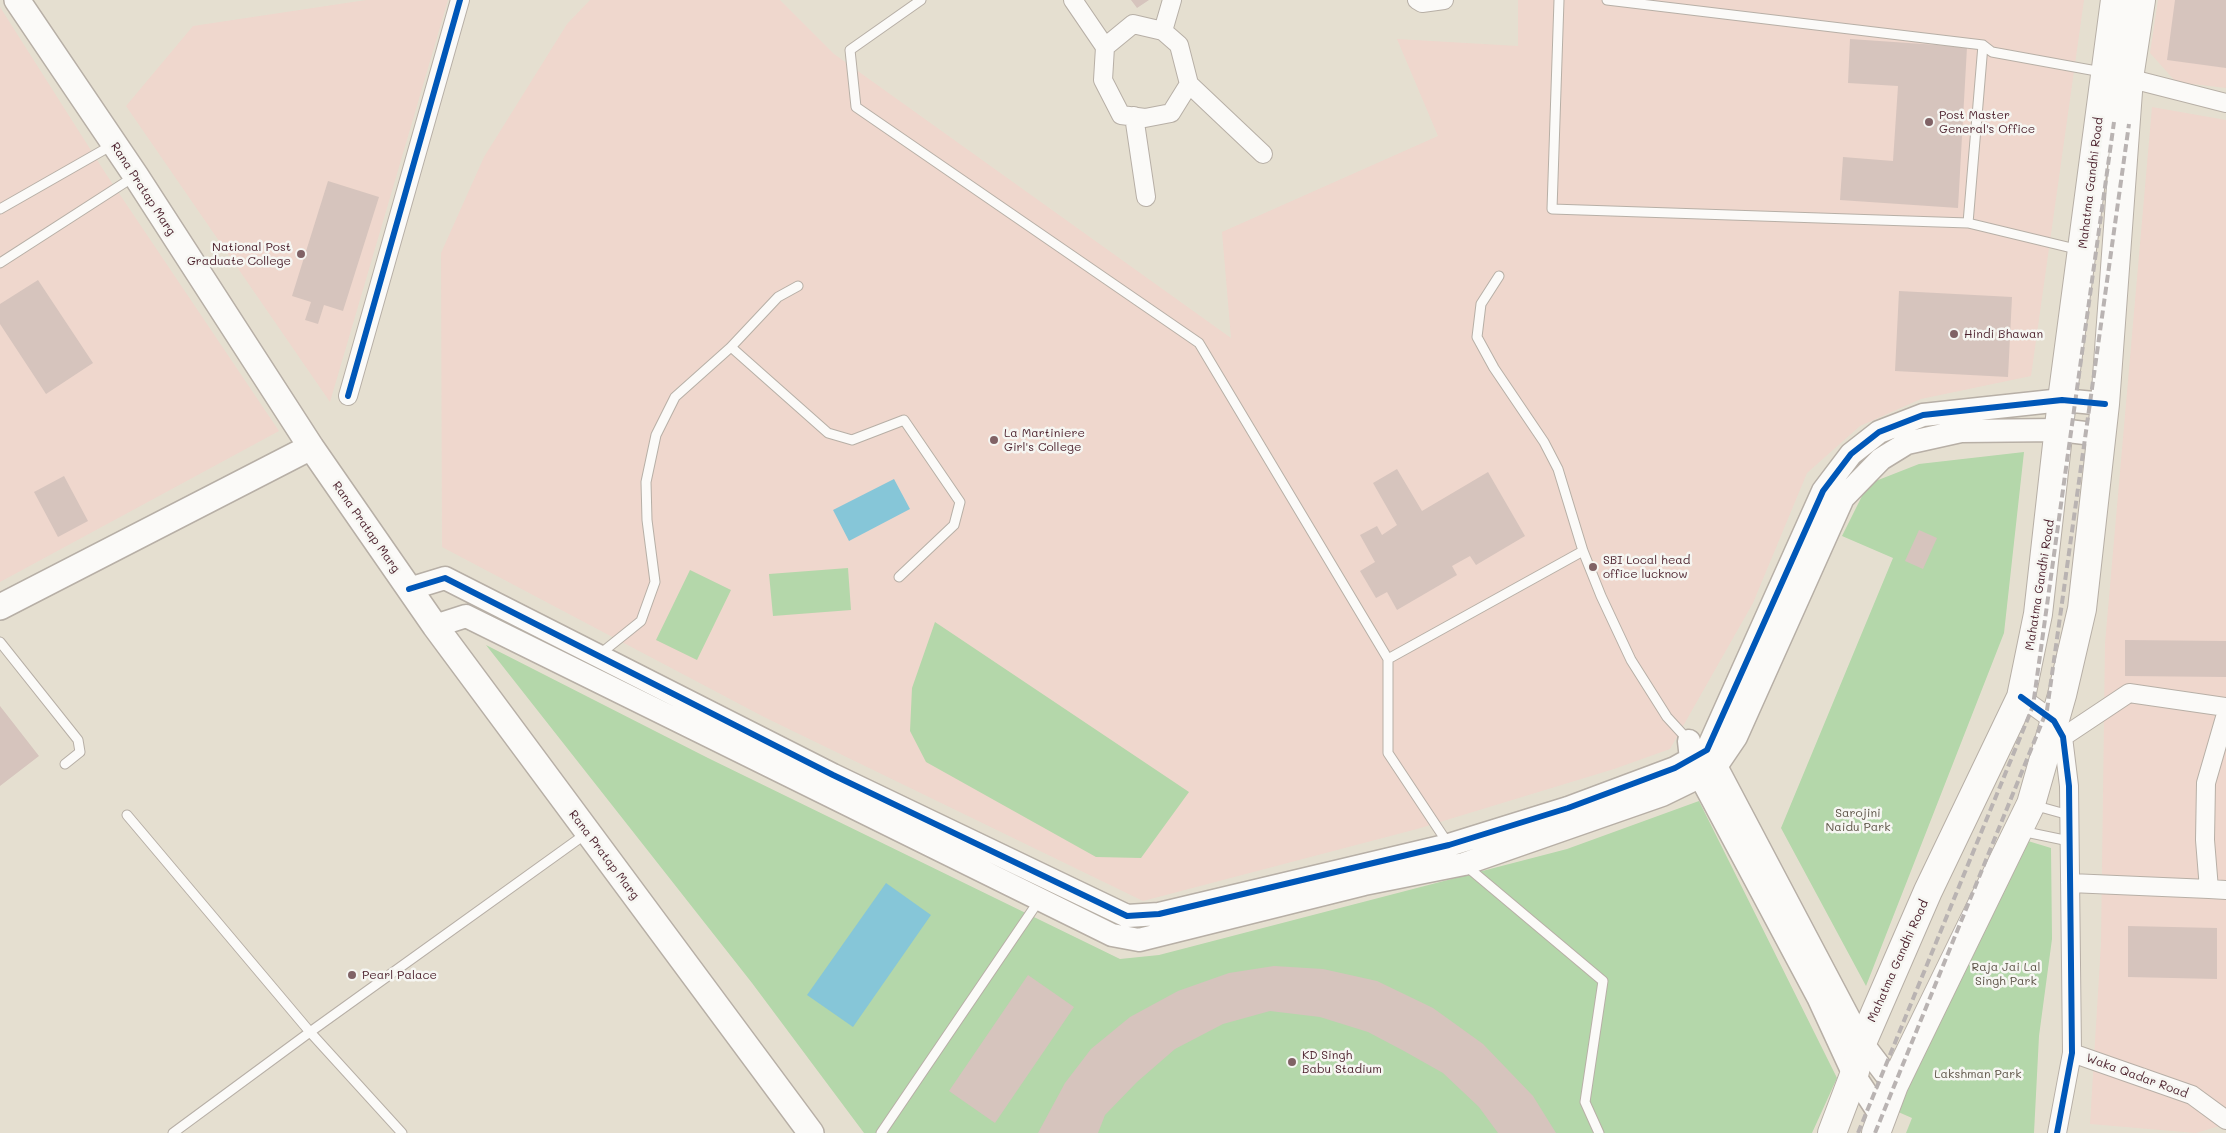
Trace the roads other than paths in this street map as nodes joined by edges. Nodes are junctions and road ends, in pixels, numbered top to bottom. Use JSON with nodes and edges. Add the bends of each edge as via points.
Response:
{"nodes":[{"id":1,"x":17,"y":0,"type":"edge"},
{"id":2,"x":460,"y":0,"type":"edge"},
{"id":3,"x":921,"y":0,"type":"edge"},
{"id":4,"x":1073,"y":0,"type":"edge"},
{"id":5,"x":1172,"y":0,"type":"edge"},
{"id":6,"x":1417,"y":0,"type":"edge"},
{"id":7,"x":1444,"y":0,"type":"edge"},
{"id":8,"x":1559,"y":0,"type":"edge"},
{"id":9,"x":1607,"y":0,"type":"edge"},
{"id":10,"x":2115,"y":0,"type":"edge"},
{"id":11,"x":2141,"y":0,"type":"edge"},
{"id":12,"x":1163,"y":31,"type":"junction"},
{"id":13,"x":1983,"y":45,"type":"junction"},
{"id":14,"x":1105,"y":47,"type":"junction"},
{"id":15,"x":2117,"y":75,"type":"junction"},
{"id":16,"x":1189,"y":84,"type":"junction"},
{"id":17,"x":2226,"y":103,"type":"edge"},
{"id":18,"x":1134,"y":116,"type":"junction"},
{"id":19,"x":114,"y":144,"type":"junction"},
{"id":20,"x":1263,"y":154,"type":"dead end"},
{"id":21,"x":136,"y":176,"type":"junction"},
{"id":22,"x":1146,"y":197,"type":"dead end"},
{"id":23,"x":0,"y":209,"type":"edge"},
{"id":24,"x":1968,"y":224,"type":"junction"},
{"id":25,"x":2083,"y":251,"type":"junction"},
{"id":26,"x":0,"y":263,"type":"edge"},
{"id":27,"x":1499,"y":276,"type":"dead end"},
{"id":28,"x":798,"y":286,"type":"dead end"},
{"id":29,"x":731,"y":347,"type":"junction"},
{"id":30,"x":348,"y":396,"type":"dead end"},
{"id":31,"x":2062,"y":400,"type":"junction"},
{"id":32,"x":2105,"y":404,"type":"junction"},
{"id":33,"x":2060,"y":430,"type":"junction"},
{"id":34,"x":2101,"y":435,"type":"junction"},
{"id":35,"x":311,"y":447,"type":"junction"},
{"id":36,"x":1584,"y":551,"type":"junction"},
{"id":37,"x":899,"y":576,"type":"dead end"},
{"id":38,"x":409,"y":589,"type":"junction"},
{"id":39,"x":0,"y":607,"type":"edge"},
{"id":40,"x":435,"y":626,"type":"junction"},
{"id":41,"x":0,"y":642,"type":"edge"},
{"id":42,"x":597,"y":656,"type":"junction"},
{"id":43,"x":1388,"y":659,"type":"junction"},
{"id":44,"x":2021,"y":697,"type":"junction"},
{"id":45,"x":2226,"y":707,"type":"edge"},
{"id":46,"x":2226,"y":714,"type":"edge"},
{"id":47,"x":2059,"y":729,"type":"junction"},
{"id":48,"x":1701,"y":758,"type":"junction"},
{"id":49,"x":65,"y":764,"type":"dead end"},
{"id":50,"x":2031,"y":804,"type":"junction"},
{"id":51,"x":127,"y":815,"type":"dead end"},
{"id":52,"x":2069,"y":815,"type":"junction"},
{"id":53,"x":2019,"y":831,"type":"junction"},
{"id":54,"x":588,"y":833,"type":"junction"},
{"id":55,"x":2069,"y":841,"type":"junction"},
{"id":56,"x":1457,"y":854,"type":"junction"},
{"id":57,"x":2070,"y":883,"type":"junction"},
{"id":58,"x":1046,"y":890,"type":"junction"},
{"id":59,"x":2217,"y":890,"type":"edge"},
{"id":60,"x":310,"y":1032,"type":"junction"},
{"id":61,"x":1862,"y":1043,"type":"junction"},
{"id":62,"x":2072,"y":1053,"type":"junction"},
{"id":63,"x":1854,"y":1075,"type":"junction"},
{"id":64,"x":1894,"y":1085,"type":"junction"},
{"id":65,"x":2226,"y":1120,"type":"edge"},
{"id":66,"x":1879,"y":1126,"type":"edge"},
{"id":67,"x":173,"y":1133,"type":"edge"},
{"id":68,"x":402,"y":1133,"type":"edge"},
{"id":69,"x":811,"y":1133,"type":"edge"},
{"id":70,"x":881,"y":1133,"type":"edge"},
{"id":71,"x":1599,"y":1133,"type":"edge"},
{"id":72,"x":1832,"y":1133,"type":"edge"},
{"id":73,"x":2057,"y":1133,"type":"edge"}],
"edges":[{"from":1,"to":19,"type":"main road","name":"Rana Pratap Marg"},
{"from":2,"to":30,"type":"street"},
{"from":3,"to":43,"type":"lane","via":[[850,50],[856,107],[1199,343]]},
{"from":4,"to":14,"type":"street"},
{"from":5,"to":12,"type":"street"},
{"from":6,"to":7,"type":"street","via":[[1422,3]]},
{"from":8,"to":24,"type":"lane","via":[[1552,209]]},
{"from":9,"to":13,"type":"lane"},
{"from":10,"to":15,"type":"main road","name":"Mahatma Gandhi Road"},
{"from":11,"to":15,"type":"main road","name":"Mahatma Gandhi Road"},
{"from":12,"to":14,"type":"street","via":[[1133,24]]},
{"from":12,"to":16,"type":"street","via":[[1179,45]]},
{"from":13,"to":15,"type":"lane","via":[[1992,52]]},
{"from":13,"to":24,"type":"lane"},
{"from":14,"to":18,"type":"street","via":[[1103,80],[1121,114]]},
{"from":15,"to":17,"type":"street"},
{"from":15,"to":25,"type":"main road","name":"Mahatma Gandhi Road"},
{"from":15,"to":32,"type":"main road","name":"Mahatma Gandhi Road"},
{"from":16,"to":18,"type":"street","via":[[1171,113],[1145,118]]},
{"from":16,"to":20,"type":"street"},
{"from":18,"to":22,"type":"street"},
{"from":19,"to":21,"type":"main road","name":"Rana Pratap Marg"},
{"from":19,"to":23,"type":"lane"},
{"from":21,"to":26,"type":"lane"},
{"from":21,"to":35,"type":"main road","name":"Rana Pratap Marg"},
{"from":24,"to":25,"type":"lane"},
{"from":25,"to":31,"type":"main road","name":"Mahatma Gandhi Road"},
{"from":27,"to":36,"type":"lane","via":[[1481,304],[1477,337],[1544,442],[1558,470]]},
{"from":28,"to":29,"type":"lane","via":[[778,297]]},
{"from":29,"to":37,"type":"lane","via":[[828,433],[852,440],[904,420],[960,502],[954,525]]},
{"from":29,"to":42,"type":"lane","via":[[675,397],[656,435],[646,482],[655,582],[641,621]]},
{"from":31,"to":32,"type":"street"},
{"from":31,"to":33,"type":"main road","name":"Mahatma Gandhi Road"},
{"from":31,"to":48,"type":"street","via":[[1923,415],[1879,432],[1851,454],[1823,491]]},
{"from":32,"to":34,"type":"main road","name":"Mahatma Gandhi Road"},
{"from":33,"to":34,"type":"street"},
{"from":33,"to":44,"type":"main road","name":"Mahatma Gandhi Road","via":[[2038,614]]},
{"from":33,"to":48,"type":"street","via":[[1960,431],[1907,443],[1880,459],[1842,498],[1736,737]]},
{"from":34,"to":47,"type":"main road","name":"Mahatma Gandhi Road","via":[[2082,609]]},
{"from":35,"to":38,"type":"main road","name":"Rana Pratap Marg"},
{"from":35,"to":39,"type":"main road"},
{"from":36,"to":43,"type":"lane"},
{"from":36,"to":48,"type":"lane","via":[[1631,660],[1667,717]]},
{"from":38,"to":40,"type":"main road","name":"Rana Pratap Marg"},
{"from":38,"to":42,"type":"street","via":[[445,578]]},
{"from":40,"to":54,"type":"main road","name":"Rana Pratap Marg"},
{"from":40,"to":58,"type":"street","via":[[466,616]]},
{"from":41,"to":49,"type":"lane","via":[[78,740],[80,752]]},
{"from":42,"to":58,"type":"street","via":[[833,775]]},
{"from":43,"to":56,"type":"lane","via":[[1388,753]]},
{"from":44,"to":47,"type":"street"},
{"from":44,"to":61,"type":"main road","name":"Mahatma Gandhi Road","via":[[1928,891]]},
{"from":45,"to":47,"type":"street","via":[[2129,693]]},
{"from":46,"to":59,"type":"street","via":[[2206,783],[2205,840]]},
{"from":47,"to":50,"type":"main road","name":"Mahatma Gandhi Road"},
{"from":47,"to":52,"type":"street","via":[[2069,786]]},
{"from":48,"to":56,"type":"street"},
{"from":48,"to":61,"type":"street"},
{"from":48,"to":63,"type":"street"},
{"from":50,"to":52,"type":"lane"},
{"from":50,"to":53,"type":"main road","name":"Mahatma Gandhi Road"},
{"from":51,"to":60,"type":"lane"},
{"from":52,"to":55,"type":"street"},
{"from":53,"to":55,"type":"lane"},
{"from":53,"to":64,"type":"main road","name":"Mahatma Gandhi Road"},
{"from":54,"to":60,"type":"lane"},
{"from":54,"to":69,"type":"main road","name":"Rana Pratap Marg"},
{"from":55,"to":57,"type":"street"},
{"from":56,"to":58,"type":"street","via":[[1159,914],[1127,916]]},
{"from":56,"to":71,"type":"lane","via":[[1603,981],[1584,1102]]},
{"from":57,"to":59,"type":"street"},
{"from":57,"to":62,"type":"street"},
{"from":58,"to":70,"type":"lane"},
{"from":60,"to":67,"type":"lane"},
{"from":60,"to":68,"type":"lane"},
{"from":61,"to":63,"type":"main road","name":"Mahatma Gandhi Road"},
{"from":61,"to":64,"type":"street"},
{"from":62,"to":65,"type":"street","name":"Waka Qadar Road","via":[[2192,1095]]},
{"from":62,"to":73,"type":"street"},
{"from":63,"to":66,"type":"street"},
{"from":63,"to":72,"type":"main road","name":"Mahatma Gandhi Road"},
{"from":64,"to":66,"type":"main road","name":"Mahatma Gandhi Road"}]}
